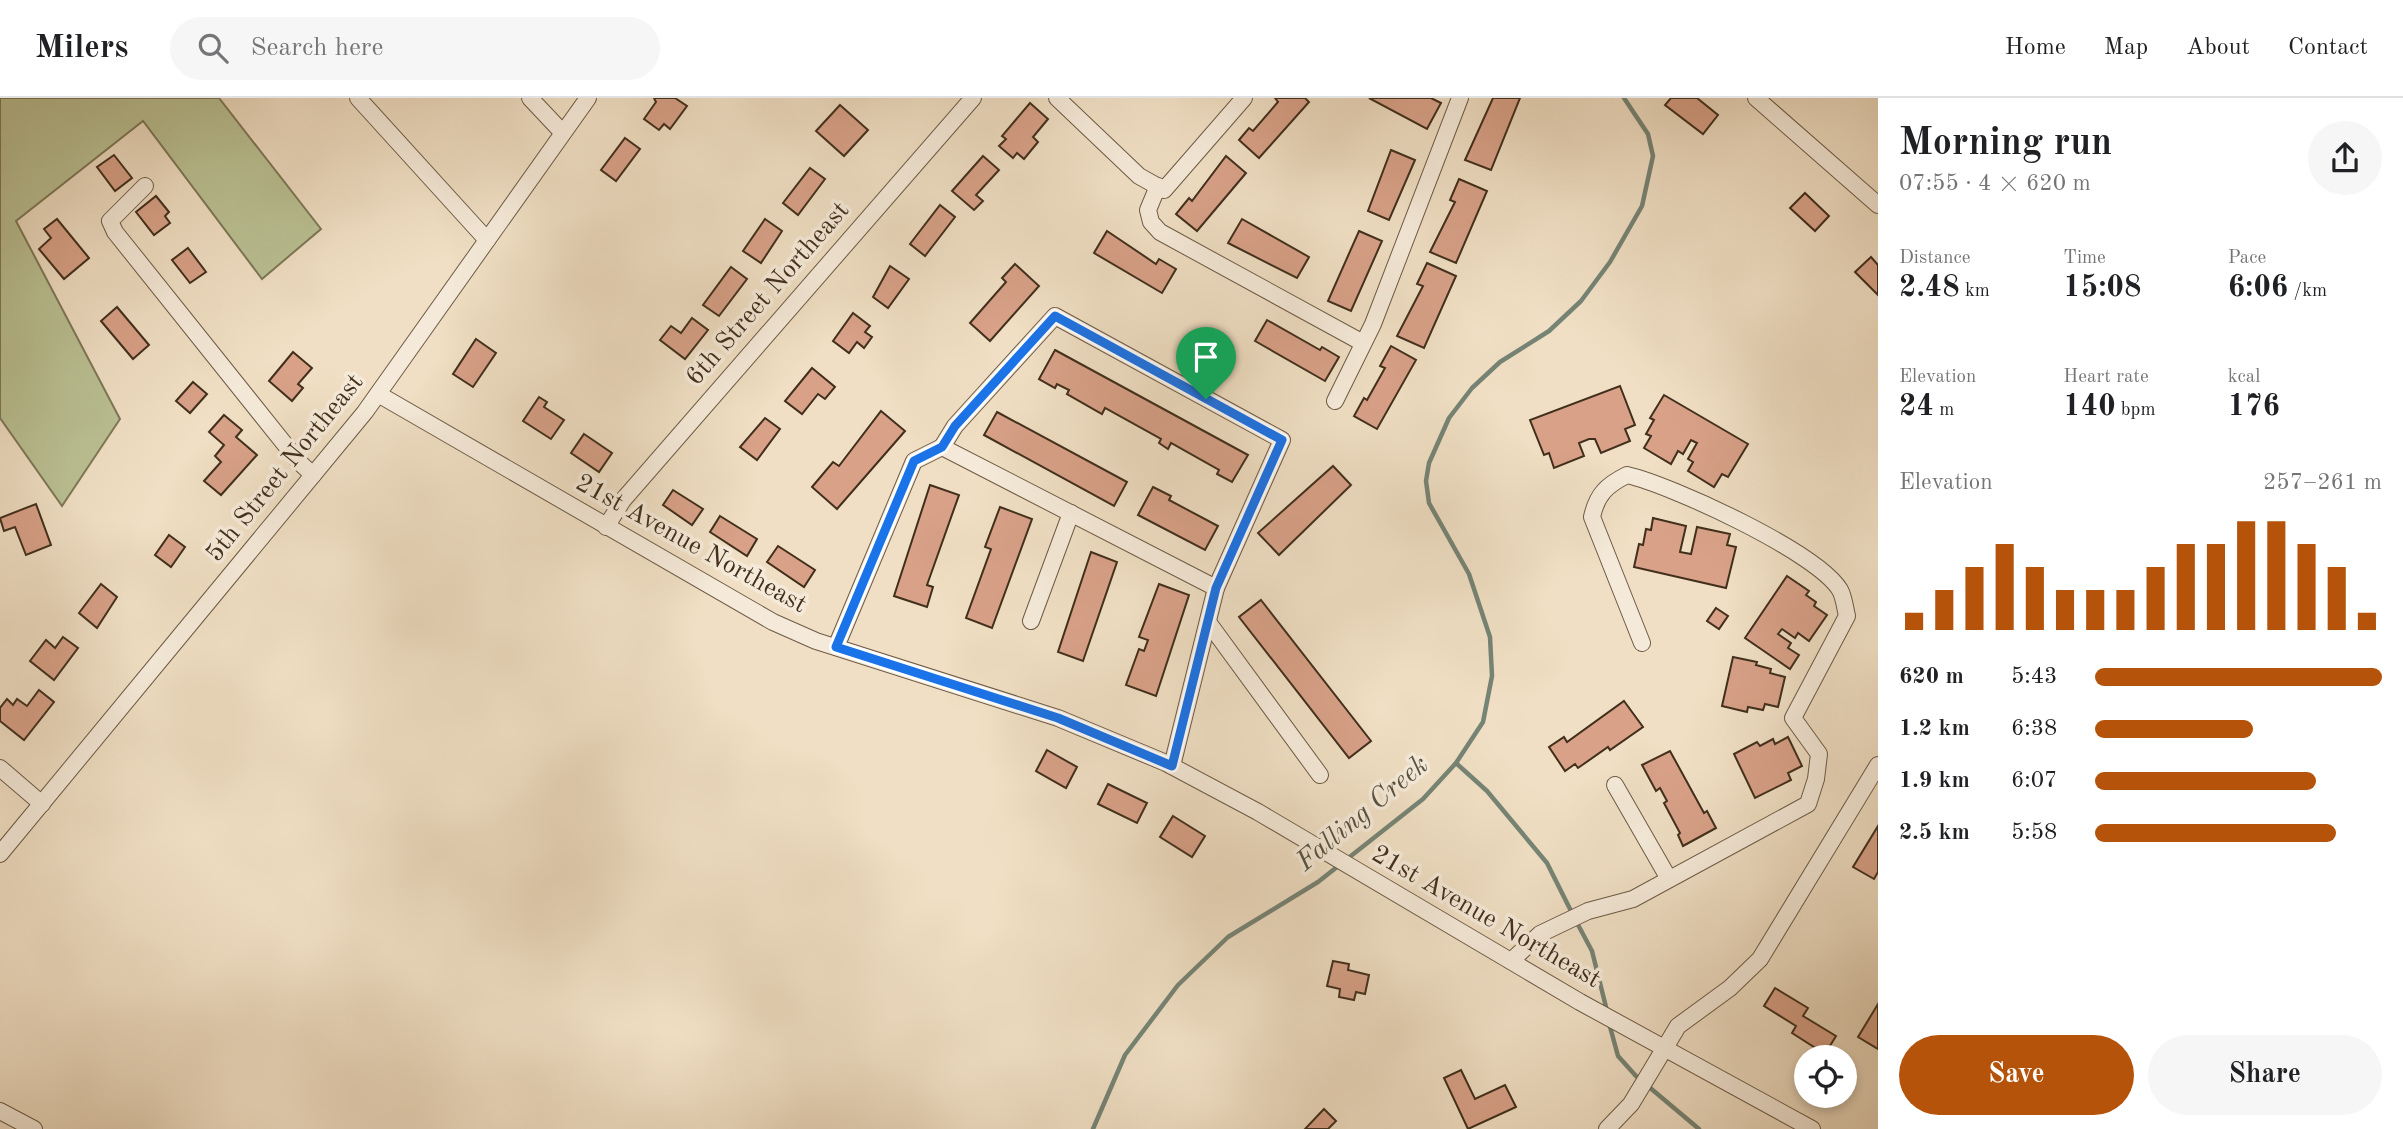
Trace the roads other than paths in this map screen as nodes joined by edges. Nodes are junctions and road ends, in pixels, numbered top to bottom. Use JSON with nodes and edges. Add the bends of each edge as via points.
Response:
{"nodes":[{"id":1,"x":358,"y":98,"type":"edge"},
{"id":2,"x":530,"y":98,"type":"edge"},
{"id":3,"x":588,"y":98,"type":"edge"},
{"id":4,"x":973,"y":98,"type":"edge"},
{"id":5,"x":1057,"y":98,"type":"edge"},
{"id":6,"x":1244,"y":98,"type":"edge"},
{"id":7,"x":1461,"y":98,"type":"edge"},
{"id":8,"x":1756,"y":98,"type":"edge"},
{"id":9,"x":562,"y":132,"type":"junction"},
{"id":10,"x":145,"y":186,"type":"dead end"},
{"id":11,"x":1158,"y":186,"type":"junction"},
{"id":12,"x":1878,"y":205,"type":"edge"},
{"id":13,"x":487,"y":240,"type":"junction"},
{"id":14,"x":1363,"y":343,"type":"junction"},
{"id":15,"x":378,"y":394,"type":"junction"},
{"id":16,"x":1335,"y":401,"type":"dead end"},
{"id":17,"x":942,"y":447,"type":"junction"},
{"id":18,"x":313,"y":475,"type":"junction"},
{"id":19,"x":1071,"y":513,"type":"junction"},
{"id":20,"x":606,"y":527,"type":"junction"},
{"id":21,"x":1216,"y":588,"type":"junction"},
{"id":22,"x":1031,"y":621,"type":"dead end"},
{"id":23,"x":1208,"y":622,"type":"junction"},
{"id":24,"x":1643,"y":643,"type":"dead end"},
{"id":25,"x":836,"y":647,"type":"junction"},
{"id":26,"x":1878,"y":765,"type":"edge"},
{"id":27,"x":1172,"y":766,"type":"junction"},
{"id":28,"x":0,"y":768,"type":"edge"},
{"id":29,"x":1320,"y":775,"type":"dead end"},
{"id":30,"x":1615,"y":785,"type":"dead end"},
{"id":31,"x":42,"y":804,"type":"junction"},
{"id":32,"x":0,"y":854,"type":"edge"},
{"id":33,"x":1669,"y":879,"type":"junction"},
{"id":34,"x":1511,"y":961,"type":"junction"},
{"id":35,"x":1667,"y":1049,"type":"junction"},
{"id":36,"x":2,"y":1117,"type":"edge"},
{"id":37,"x":34,"y":1129,"type":"edge"},
{"id":38,"x":1607,"y":1129,"type":"edge"},
{"id":39,"x":1812,"y":1129,"type":"edge"}],
"edges":[{"from":1,"to":13,"type":"street"},
{"from":2,"to":9,"type":"street"},
{"from":3,"to":9,"type":"street","name":"5th Street Northeast"},
{"from":4,"to":20,"type":"street","name":"6th Street Northeast","via":[[622,500]]},
{"from":5,"to":11,"type":"street","via":[[1139,176]]},
{"from":6,"to":11,"type":"street","via":[[1164,190]]},
{"from":7,"to":14,"type":"street"},
{"from":8,"to":12,"type":"street"},
{"from":9,"to":13,"type":"street","name":"5th Street Northeast"},
{"from":10,"to":18,"type":"street","via":[[110,221],[115,232]]},
{"from":11,"to":14,"type":"street","via":[[1147,209],[1160,232]]},
{"from":13,"to":15,"type":"street","name":"5th Street Northeast"},
{"from":14,"to":16,"type":"street"},
{"from":15,"to":18,"type":"street","name":"5th Street Northeast"},
{"from":15,"to":20,"type":"street","name":"21st Avenue Northeast"},
{"from":17,"to":19,"type":"street"},
{"from":17,"to":21,"type":"street","via":[[955,426],[1055,316],[1282,440]]},
{"from":17,"to":25,"type":"street","via":[[914,461]]},
{"from":18,"to":31,"type":"street","name":"5th Street Northeast"},
{"from":19,"to":21,"type":"street"},
{"from":19,"to":22,"type":"street"},
{"from":20,"to":25,"type":"street","name":"21st Avenue Northeast","via":[[772,622]]},
{"from":21,"to":23,"type":"street"},
{"from":23,"to":27,"type":"street"},
{"from":23,"to":29,"type":"street"},
{"from":24,"to":33,"type":"street","via":[[1591,517],[1595,500],[1608,484],[1627,475],[1735,518],[1812,564],[1840,590],[1847,616],[1793,718],[1819,754],[1808,804]]},
{"from":25,"to":27,"type":"street","name":"21st Avenue Northeast","via":[[1058,718]]},
{"from":26,"to":35,"type":"street","via":[[1760,959],[1730,989],[1678,1026]]},
{"from":27,"to":34,"type":"street","name":"21st Avenue Northeast"},
{"from":28,"to":31,"type":"street"},
{"from":30,"to":33,"type":"street"},
{"from":31,"to":32,"type":"street","name":"5th Street Northeast"},
{"from":33,"to":34,"type":"street","via":[[1633,899],[1588,911],[1540,934]]},
{"from":34,"to":35,"type":"street","name":"21st Avenue Northeast"},
{"from":35,"to":38,"type":"street","via":[[1631,1104]]},
{"from":35,"to":39,"type":"street","name":"21st Avenue Northeast"},
{"from":36,"to":37,"type":"street"}]}
